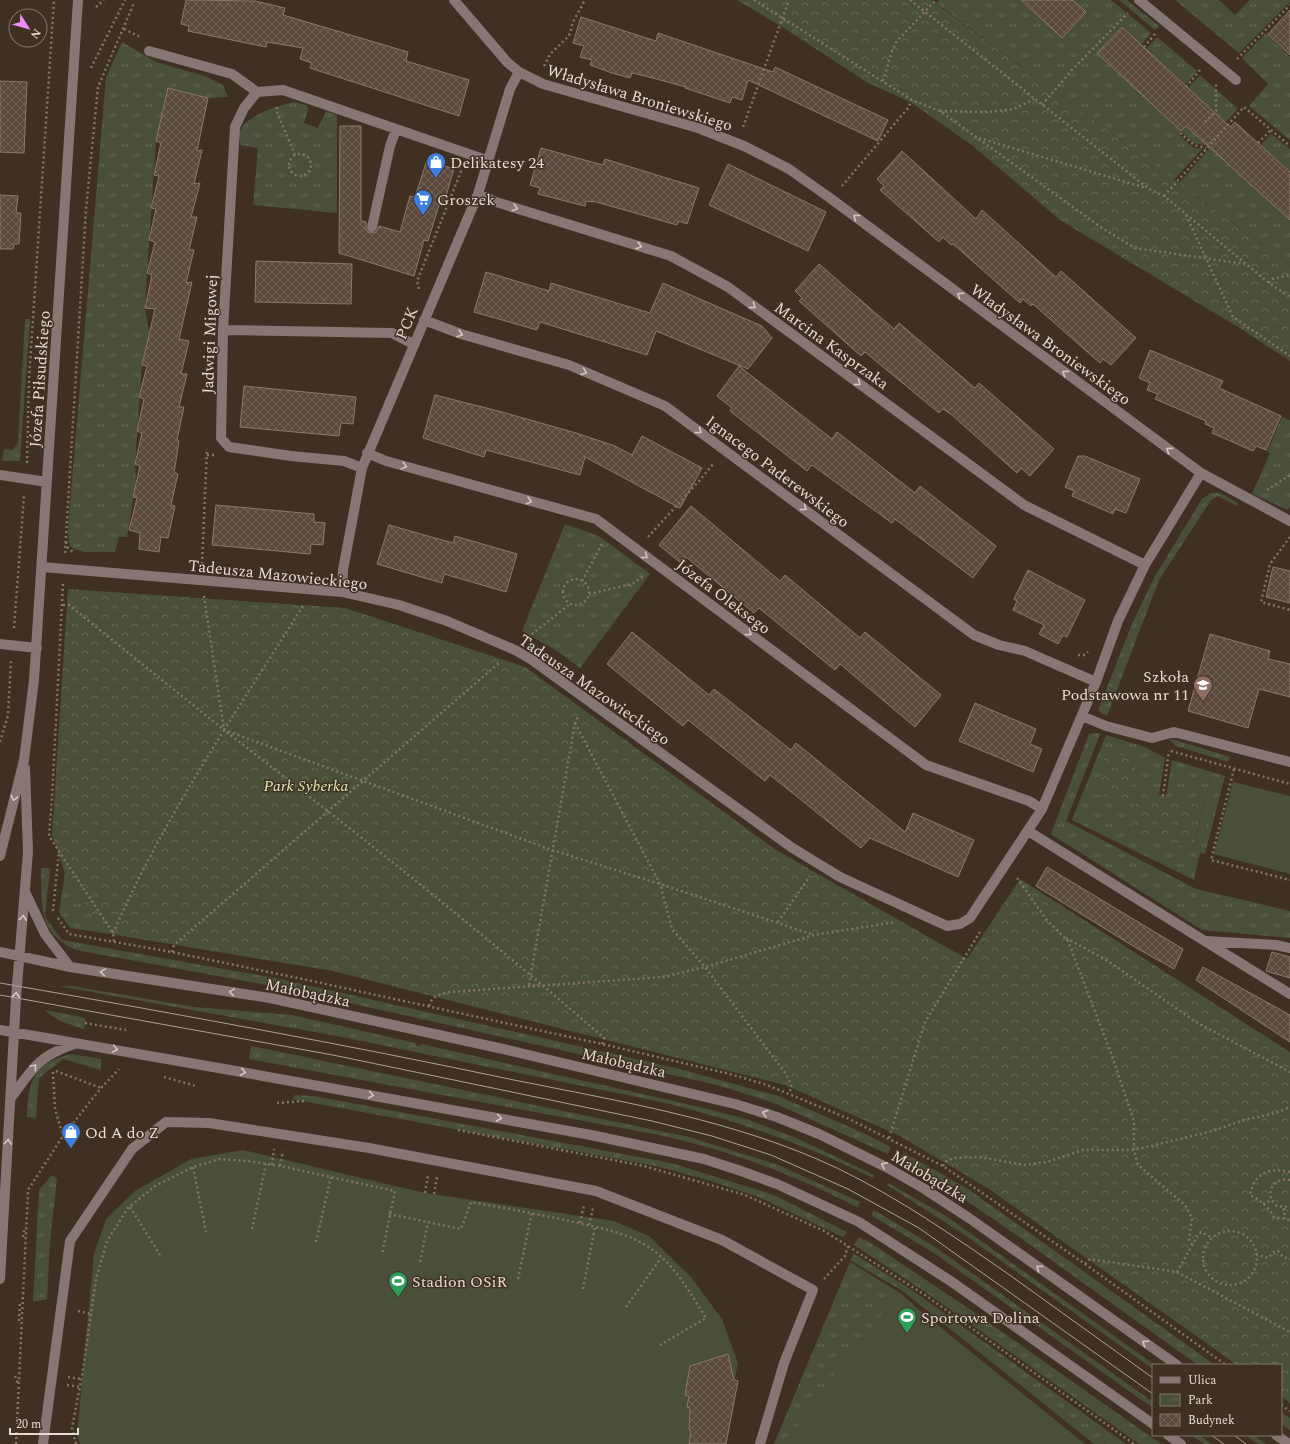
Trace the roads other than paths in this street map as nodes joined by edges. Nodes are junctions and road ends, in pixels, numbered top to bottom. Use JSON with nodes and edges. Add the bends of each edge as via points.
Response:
{"nodes":[{"id":1,"x":78,"y":0,"type":"edge"},
{"id":2,"x":454,"y":0,"type":"edge"},
{"id":3,"x":1139,"y":0,"type":"edge"},
{"id":4,"x":149,"y":50,"type":"dead end"},
{"id":5,"x":519,"y":72,"type":"junction"},
{"id":6,"x":1236,"y":80,"type":"dead end"},
{"id":7,"x":257,"y":92,"type":"junction"},
{"id":8,"x":396,"y":130,"type":"junction"},
{"id":9,"x":489,"y":161,"type":"junction"},
{"id":10,"x":478,"y":194,"type":"junction"},
{"id":11,"x":372,"y":227,"type":"dead end"},
{"id":12,"x":424,"y":320,"type":"junction"},
{"id":13,"x":223,"y":330,"type":"junction"},
{"id":14,"x":413,"y":344,"type":"junction"},
{"id":15,"x":367,"y":453,"type":"junction"},
{"id":16,"x":362,"y":468,"type":"junction"},
{"id":17,"x":1201,"y":473,"type":"junction"},
{"id":18,"x":0,"y":475,"type":"edge"},
{"id":19,"x":47,"y":482,"type":"junction"},
{"id":20,"x":1290,"y":522,"type":"edge"},
{"id":21,"x":1145,"y":565,"type":"junction"},
{"id":22,"x":42,"y":567,"type":"junction"},
{"id":23,"x":342,"y":592,"type":"junction"},
{"id":24,"x":0,"y":644,"type":"edge"},
{"id":25,"x":37,"y":648,"type":"junction"},
{"id":26,"x":1096,"y":682,"type":"junction"},
{"id":27,"x":1082,"y":716,"type":"junction"},
{"id":28,"x":24,"y":760,"type":"junction"},
{"id":29,"x":1290,"y":762,"type":"edge"},
{"id":30,"x":1042,"y":810,"type":"junction"},
{"id":31,"x":1028,"y":831,"type":"junction"},
{"id":32,"x":0,"y":856,"type":"edge"},
{"id":33,"x":26,"y":893,"type":"junction"},
{"id":34,"x":1204,"y":941,"type":"junction"},
{"id":35,"x":1290,"y":948,"type":"edge"},
{"id":36,"x":0,"y":952,"type":"edge"},
{"id":37,"x":20,"y":957,"type":"junction"},
{"id":38,"x":70,"y":967,"type":"junction"},
{"id":39,"x":1290,"y":994,"type":"edge"},
{"id":40,"x":0,"y":1030,"type":"edge"},
{"id":41,"x":14,"y":1033,"type":"junction"},
{"id":42,"x":76,"y":1043,"type":"junction"},
{"id":43,"x":11,"y":1098,"type":"junction"},
{"id":44,"x":0,"y":1279,"type":"edge"},
{"id":45,"x":1176,"y":1364,"type":"edge"},
{"id":46,"x":1152,"y":1423,"type":"edge"},
{"id":47,"x":1169,"y":1436,"type":"edge"},
{"id":48,"x":1277,"y":1436,"type":"edge"},
{"id":49,"x":43,"y":1444,"type":"edge"},
{"id":50,"x":760,"y":1444,"type":"edge"},
{"id":51,"x":1181,"y":1444,"type":"edge"},
{"id":52,"x":1289,"y":1444,"type":"edge"}],
"edges":[{"from":1,"to":19,"type":"street","name":"Józefa Piłsudskiego"},
{"from":2,"to":5,"type":"street","name":"Władysława Broniewskiego","via":[[507,62]]},
{"from":3,"to":6,"type":"street"},
{"from":4,"to":7,"type":"street","via":[[232,74]]},
{"from":5,"to":9,"type":"street","name":"PCK","via":[[510,89]]},
{"from":17,"to":5,"type":"street","name":"Władysława Broniewskiego","one_way":true,"via":[[789,169],[744,146],[698,128],[544,84]]},
{"from":7,"to":8,"type":"street","via":[[283,90]]},
{"from":7,"to":13,"type":"street","name":"Jadwigi Migowej","via":[[244,108],[235,127]]},
{"from":8,"to":9,"type":"street"},
{"from":8,"to":11,"type":"street"},
{"from":9,"to":10,"type":"street","name":"PCK"},
{"from":10,"to":12,"type":"street","name":"PCK"},
{"from":10,"to":21,"type":"street","name":"Marcina Kasprzaka","one_way":true,"via":[[496,202],[671,256],[728,287],[1024,505]]},
{"from":12,"to":14,"type":"street","name":"PCK"},
{"from":12,"to":26,"type":"street","name":"Ignacego Paderewskiego","one_way":true,"via":[[456,333],[569,365],[665,406],[974,635],[999,645],[1025,651]]},
{"from":13,"to":14,"type":"street","via":[[392,333]]},
{"from":13,"to":16,"type":"street","name":"Jadwigi Migowej","via":[[221,438],[229,447],[344,461]]},
{"from":14,"to":15,"type":"street","name":"PCK"},
{"from":15,"to":16,"type":"street","name":"PCK"},
{"from":15,"to":30,"type":"street","name":"Józefa Oleksego","one_way":true,"via":[[386,461],[596,519],[926,765],[1029,801]]},
{"from":16,"to":23,"type":"street","name":"PCK","via":[[343,570]]},
{"from":17,"to":20,"type":"street","name":"Władysława Broniewskiego"},
{"from":17,"to":21,"type":"street"},
{"from":18,"to":19,"type":"street"},
{"from":19,"to":22,"type":"street","name":"Józefa Piłsudskiego"},
{"from":21,"to":26,"type":"street","via":[[1118,621]]},
{"from":22,"to":23,"type":"street","name":"Tadeusza Mazowieckiego"},
{"from":22,"to":25,"type":"street","name":"Józefa Piłsudskiego"},
{"from":23,"to":31,"type":"street","name":"Tadeusza Mazowieckiego","via":[[447,621],[515,650],[790,847],[840,877],[947,926],[960,924],[970,918]]},
{"from":24,"to":25,"type":"street"},
{"from":25,"to":28,"type":"street","name":"Józefa Piłsudskiego"},
{"from":26,"to":27,"type":"street"},
{"from":27,"to":29,"type":"street","via":[[1106,726],[1152,738],[1174,732]]},
{"from":27,"to":30,"type":"street"},
{"from":28,"to":32,"type":"street","name":"Józefa Piłsudskiego","one_way":true},
{"from":28,"to":33,"type":"street","name":"Józefa Piłsudskiego","via":[[28,820]]},
{"from":30,"to":31,"type":"street"},
{"from":31,"to":34,"type":"street"},
{"from":37,"to":33,"type":"street","name":"Józefa Piłsudskiego","one_way":true},
{"from":33,"to":38,"type":"street","via":[[46,934]]},
{"from":34,"to":35,"type":"street"},
{"from":34,"to":39,"type":"street"},
{"from":36,"to":37,"type":"street","name":"Małobądzka"},
{"from":37,"to":38,"type":"street","name":"Małobądzka"},
{"from":41,"to":37,"type":"street","name":"Józefa Piłsudskiego","one_way":true},
{"from":45,"to":38,"type":"street","name":"Małobądzka","one_way":true,"via":[[923,1188],[819,1134],[777,1117],[735,1104],[518,1053],[270,998]]},
{"from":40,"to":41,"type":"street"},
{"from":41,"to":42,"type":"street"},
{"from":41,"to":43,"type":"street","name":"Józefa Piłsudskiego"},
{"from":43,"to":42,"type":"street","one_way":true,"via":[[36,1064],[46,1056]]},
{"from":42,"to":46,"type":"street","one_way":true,"via":[[583,1134],[704,1159],[741,1171],[777,1184],[859,1222],[952,1282]]},
{"from":44,"to":43,"type":"street","name":"Józefa Piłsudskiego","one_way":true},
{"from":47,"to":51,"type":"street"},
{"from":48,"to":52,"type":"street"},
{"from":49,"to":50,"type":"street","via":[[70,1241],[132,1149],[166,1122],[209,1123],[339,1143],[596,1191],[722,1240],[813,1290],[784,1363]]}]}
